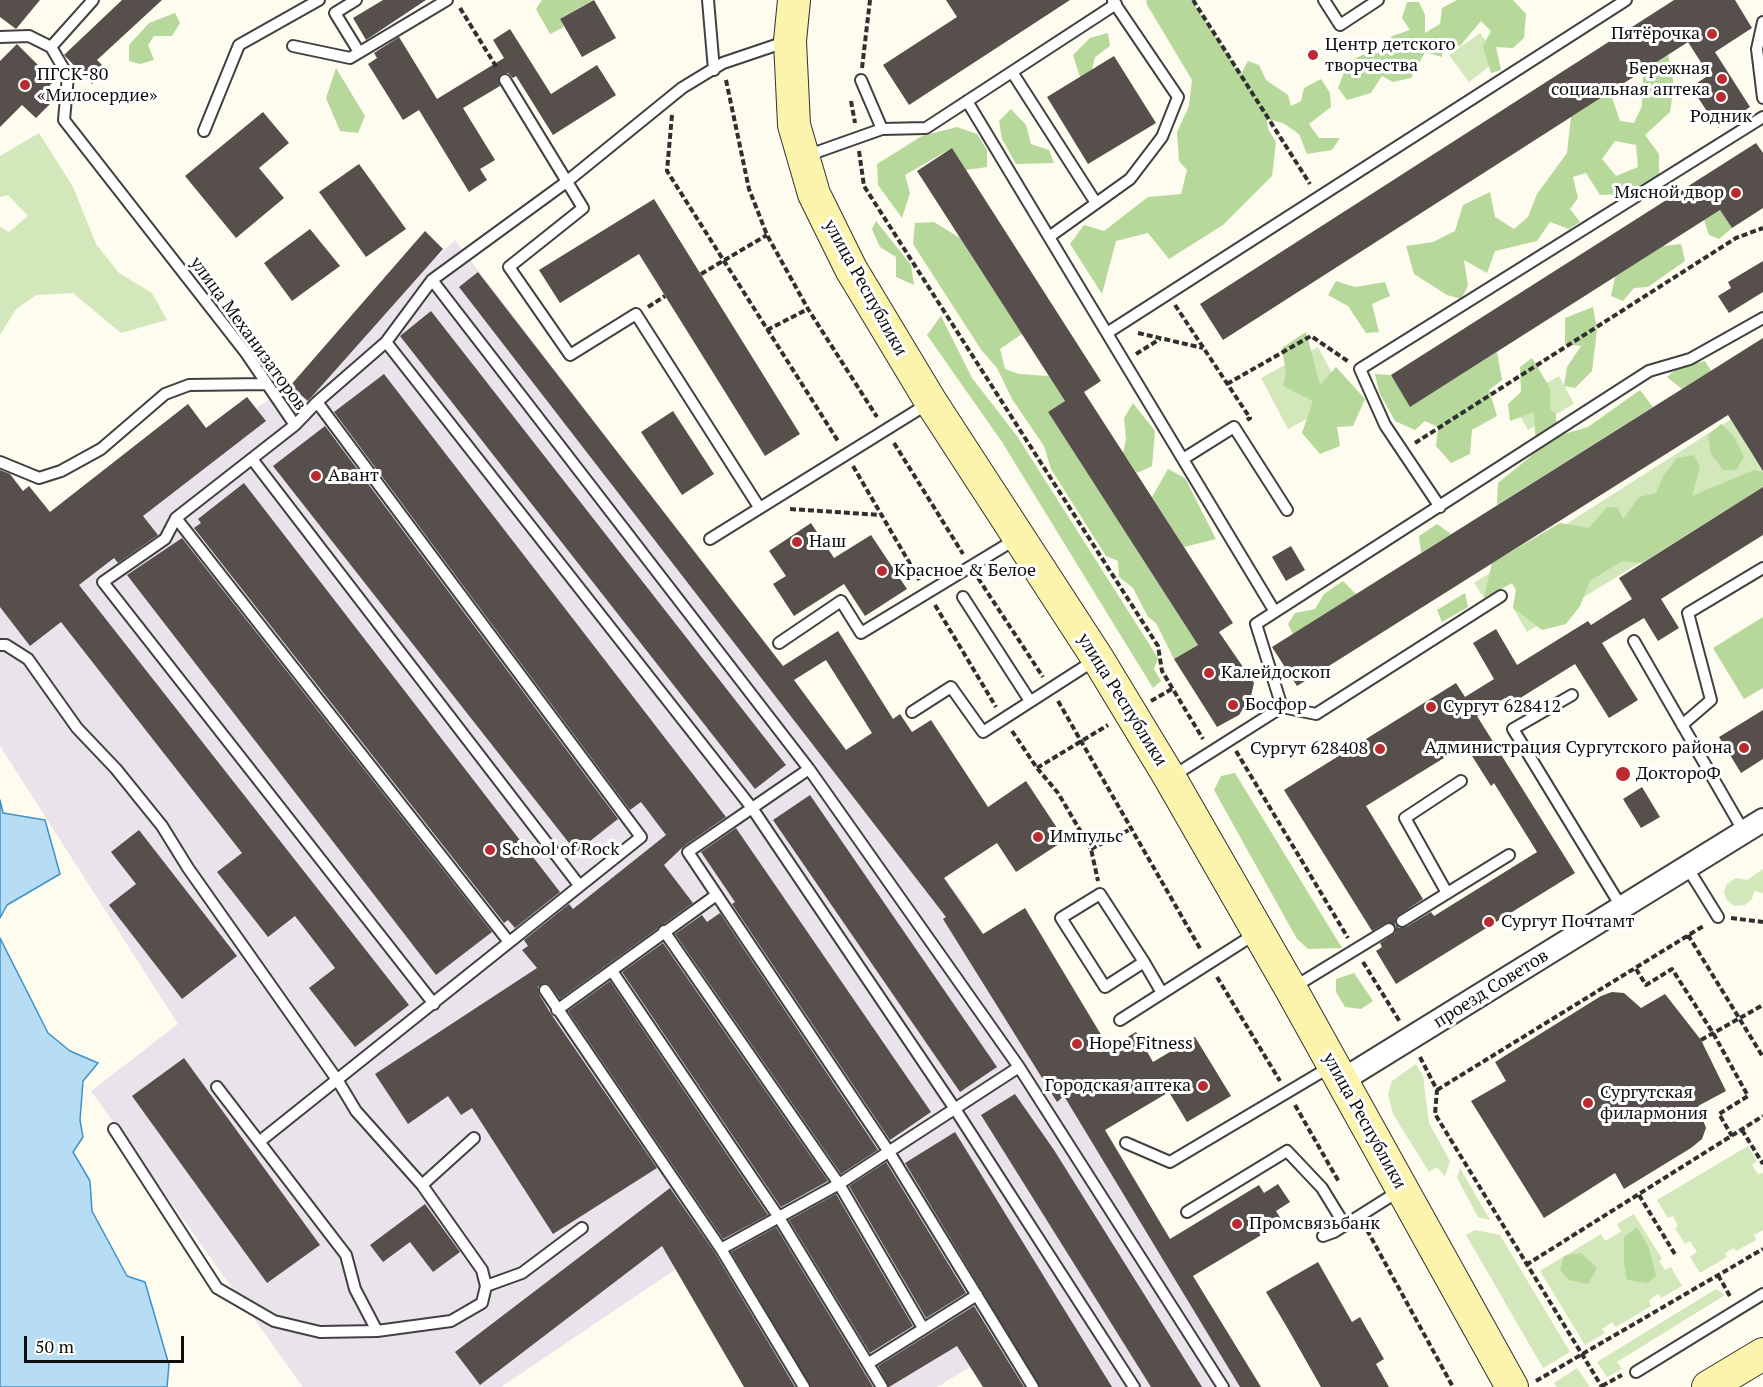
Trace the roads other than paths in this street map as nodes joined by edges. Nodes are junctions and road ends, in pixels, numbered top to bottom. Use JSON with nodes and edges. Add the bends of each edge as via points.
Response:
{"nodes":[{"id":1,"x":93,"y":0,"type":"edge"},
{"id":2,"x":319,"y":0,"type":"edge"},
{"id":3,"x":356,"y":0,"type":"edge"},
{"id":4,"x":708,"y":0,"type":"edge"},
{"id":5,"x":794,"y":0,"type":"edge"},
{"id":6,"x":1324,"y":0,"type":"edge"},
{"id":7,"x":1378,"y":0,"type":"edge"},
{"id":8,"x":1626,"y":0,"type":"edge"},
{"id":9,"x":444,"y":1,"type":"edge"},
{"id":10,"x":1114,"y":2,"type":"edge"},
{"id":11,"x":1763,"y":22,"type":"edge"},
{"id":12,"x":0,"y":37,"type":"edge"},
{"id":13,"x":790,"y":41,"type":"junction"},
{"id":14,"x":292,"y":46,"type":"dead end"},
{"id":15,"x":51,"y":47,"type":"junction"},
{"id":16,"x":359,"y":52,"type":"junction"},
{"id":17,"x":714,"y":70,"type":"junction"},
{"id":18,"x":1012,"y":72,"type":"junction"},
{"id":19,"x":505,"y":80,"type":"road end"},
{"id":20,"x":861,"y":80,"type":"road end"},
{"id":21,"x":1763,"y":98,"type":"edge"},
{"id":22,"x":967,"y":101,"type":"junction"},
{"id":23,"x":1763,"y":117,"type":"edge"},
{"id":24,"x":882,"y":129,"type":"junction"},
{"id":25,"x":204,"y":131,"type":"dead end"},
{"id":26,"x":802,"y":157,"type":"junction"},
{"id":27,"x":565,"y":183,"type":"junction"},
{"id":28,"x":1096,"y":203,"type":"junction"},
{"id":29,"x":1049,"y":237,"type":"junction"},
{"id":30,"x":432,"y":280,"type":"junction"},
{"id":31,"x":1763,"y":318,"type":"edge"},
{"id":32,"x":1112,"y":330,"type":"junction"},
{"id":33,"x":386,"y":342,"type":"junction"},
{"id":34,"x":265,"y":384,"type":"junction"},
{"id":35,"x":317,"y":402,"type":"junction"},
{"id":36,"x":931,"y":402,"type":"junction"},
{"id":37,"x":295,"y":425,"type":"junction"},
{"id":38,"x":252,"y":459,"type":"junction"},
{"id":39,"x":1183,"y":459,"type":"junction"},
{"id":40,"x":0,"y":462,"type":"edge"},
{"id":41,"x":759,"y":507,"type":"junction"},
{"id":42,"x":1440,"y":507,"type":"junction"},
{"id":43,"x":1287,"y":510,"type":"dead end"},
{"id":44,"x":176,"y":518,"type":"junction"},
{"id":45,"x":1018,"y":537,"type":"junction"},
{"id":46,"x":710,"y":538,"type":"dead end"},
{"id":47,"x":1763,"y":568,"type":"edge"},
{"id":48,"x":1501,"y":596,"type":"dead end"},
{"id":49,"x":963,"y":597,"type":"dead end"},
{"id":50,"x":1275,"y":612,"type":"junction"},
{"id":51,"x":1634,"y":640,"type":"dead end"},
{"id":52,"x":779,"y":643,"type":"dead end"},
{"id":53,"x":0,"y":645,"type":"edge"},
{"id":54,"x":1098,"y":659,"type":"junction"},
{"id":55,"x":1572,"y":695,"type":"dead end"},
{"id":56,"x":1030,"y":702,"type":"junction"},
{"id":57,"x":1282,"y":707,"type":"junction"},
{"id":58,"x":912,"y":712,"type":"dead end"},
{"id":59,"x":1682,"y":725,"type":"junction"},
{"id":60,"x":809,"y":769,"type":"junction"},
{"id":61,"x":1170,"y":778,"type":"junction"},
{"id":62,"x":1461,"y":781,"type":"dead end"},
{"id":63,"x":752,"y":808,"type":"junction"},
{"id":64,"x":1763,"y":820,"type":"edge"},
{"id":65,"x":1744,"y":832,"type":"junction"},
{"id":66,"x":1509,"y":855,"type":"dead end"},
{"id":67,"x":1687,"y":867,"type":"junction"},
{"id":68,"x":579,"y":885,"type":"junction"},
{"id":69,"x":1447,"y":893,"type":"junction"},
{"id":70,"x":715,"y":896,"type":"junction"},
{"id":71,"x":1622,"y":908,"type":"junction"},
{"id":72,"x":1718,"y":917,"type":"road end"},
{"id":73,"x":1402,"y":921,"type":"dead end"},
{"id":74,"x":1389,"y":929,"type":"dead end"},
{"id":75,"x":664,"y":932,"type":"junction"},
{"id":76,"x":1258,"y":932,"type":"junction"},
{"id":77,"x":509,"y":942,"type":"junction"},
{"id":78,"x":1144,"y":962,"type":"junction"},
{"id":79,"x":612,"y":971,"type":"junction"},
{"id":80,"x":1291,"y":988,"type":"junction"},
{"id":81,"x":545,"y":990,"type":"dead end"},
{"id":82,"x":1162,"y":993,"type":"junction"},
{"id":83,"x":434,"y":1004,"type":"junction"},
{"id":84,"x":557,"y":1010,"type":"junction"},
{"id":85,"x":1120,"y":1020,"type":"dead end"},
{"id":86,"x":1019,"y":1067,"type":"junction"},
{"id":87,"x":1337,"y":1073,"type":"junction"},
{"id":88,"x":338,"y":1081,"type":"junction"},
{"id":89,"x":218,"y":1087,"type":"dead end"},
{"id":90,"x":955,"y":1109,"type":"junction"},
{"id":91,"x":114,"y":1129,"type":"dead end"},
{"id":92,"x":474,"y":1138,"type":"dead end"},
{"id":93,"x":259,"y":1142,"type":"junction"},
{"id":94,"x":1126,"y":1143,"type":"dead end"},
{"id":95,"x":889,"y":1152,"type":"junction"},
{"id":96,"x":839,"y":1184,"type":"junction"},
{"id":97,"x":422,"y":1185,"type":"junction"},
{"id":98,"x":1401,"y":1189,"type":"junction"},
{"id":99,"x":1187,"y":1212,"type":"dead end"},
{"id":100,"x":778,"y":1216,"type":"junction"},
{"id":101,"x":1344,"y":1224,"type":"junction"},
{"id":102,"x":582,"y":1228,"type":"dead end"},
{"id":103,"x":1323,"y":1236,"type":"dead end"},
{"id":104,"x":721,"y":1249,"type":"junction"},
{"id":105,"x":486,"y":1286,"type":"junction"},
{"id":106,"x":1763,"y":1294,"type":"edge"},
{"id":107,"x":977,"y":1295,"type":"junction"},
{"id":108,"x":923,"y":1328,"type":"junction"},
{"id":109,"x":377,"y":1330,"type":"junction"},
{"id":110,"x":1763,"y":1354,"type":"edge"},
{"id":111,"x":869,"y":1363,"type":"junction"},
{"id":112,"x":1636,"y":1372,"type":"road end"},
{"id":113,"x":1523,"y":1384,"type":"edge"},
{"id":114,"x":804,"y":1387,"type":"edge"},
{"id":115,"x":882,"y":1387,"type":"edge"},
{"id":116,"x":1033,"y":1387,"type":"edge"},
{"id":117,"x":1134,"y":1387,"type":"edge"},
{"id":118,"x":1223,"y":1387,"type":"edge"},
{"id":119,"x":1708,"y":1387,"type":"edge"}],
"edges":[{"from":1,"to":15,"type":"lane"},
{"from":2,"to":25,"type":"lane","via":[[239,45]]},
{"from":3,"to":16,"type":"lane","via":[[335,13]]},
{"from":4,"to":17,"type":"lane"},
{"from":5,"to":13,"type":"main road","name":"улица Республики"},
{"from":6,"to":7,"type":"lane","via":[[1340,25]]},
{"from":8,"to":32,"type":"lane"},
{"from":9,"to":16,"type":"lane"},
{"from":10,"to":18,"type":"lane"},
{"from":10,"to":28,"type":"lane","via":[[1178,97],[1162,137],[1130,179]]},
{"from":11,"to":21,"type":"lane","via":[[1757,49]]},
{"from":12,"to":15,"type":"lane","via":[[29,36]]},
{"from":13,"to":17,"type":"lane","name":"улица Механизаторов","via":[[723,63]]},
{"from":13,"to":26,"type":"main road","name":"улица Республики","via":[[792,107]]},
{"from":14,"to":16,"type":"lane","via":[[350,58]]},
{"from":15,"to":34,"type":"lane","name":"улица Механизаторов","via":[[68,76],[64,120],[246,353]]},
{"from":17,"to":27,"type":"lane","name":"улица Механизаторов","via":[[674,95]]},
{"from":18,"to":22,"type":"lane"},
{"from":18,"to":28,"type":"lane"},
{"from":19,"to":27,"type":"lane"},
{"from":20,"to":24,"type":"lane"},
{"from":22,"to":24,"type":"lane","via":[[926,128]]},
{"from":22,"to":29,"type":"lane"},
{"from":23,"to":42,"type":"lane","via":[[1360,369],[1385,425]]},
{"from":24,"to":26,"type":"lane"},
{"from":26,"to":36,"type":"main road","name":"улица Республики","via":[[814,194],[851,269]]},
{"from":27,"to":30,"type":"lane","name":"улица Механизаторов"},
{"from":27,"to":41,"type":"lane","via":[[583,208],[509,267],[570,355],[636,314]]},
{"from":28,"to":29,"type":"lane"},
{"from":29,"to":32,"type":"lane"},
{"from":30,"to":33,"type":"lane","name":"улица Механизаторов"},
{"from":30,"to":60,"type":"lane"},
{"from":31,"to":42,"type":"lane","via":[[1690,359],[1649,371]]},
{"from":32,"to":39,"type":"lane","via":[[1124,362]]},
{"from":33,"to":35,"type":"lane","name":"улица Механизаторов"},
{"from":33,"to":63,"type":"lane"},
{"from":34,"to":37,"type":"lane","name":"улица Механизаторов"},
{"from":34,"to":40,"type":"lane","via":[[189,385],[165,394],[101,449],[50,475],[39,478]]},
{"from":35,"to":37,"type":"lane","name":"улица Механизаторов"},
{"from":35,"to":68,"type":"lane","via":[[641,837]]},
{"from":36,"to":41,"type":"lane"},
{"from":36,"to":45,"type":"main road","name":"улица Республики"},
{"from":37,"to":38,"type":"lane"},
{"from":38,"to":44,"type":"lane"},
{"from":38,"to":68,"type":"lane"},
{"from":39,"to":43,"type":"lane","via":[[1234,427]]},
{"from":39,"to":50,"type":"lane"},
{"from":41,"to":46,"type":"lane"},
{"from":42,"to":50,"type":"lane"},
{"from":44,"to":77,"type":"lane"},
{"from":44,"to":83,"type":"lane","via":[[165,538],[103,582]]},
{"from":45,"to":52,"type":"lane","via":[[861,633],[841,601]]},
{"from":45,"to":54,"type":"main road","name":"улица Республики"},
{"from":47,"to":59,"type":"lane","via":[[1688,613],[1711,700]]},
{"from":48,"to":57,"type":"lane","via":[[1316,714]]},
{"from":49,"to":56,"type":"lane"},
{"from":50,"to":57,"type":"lane","via":[[1256,624]]},
{"from":51,"to":59,"type":"lane"},
{"from":53,"to":88,"type":"lane","via":[[28,659],[77,728],[162,826]]},
{"from":54,"to":56,"type":"lane"},
{"from":54,"to":61,"type":"main road","name":"улица Республики"},
{"from":55,"to":71,"type":"lane","via":[[1513,729]]},
{"from":56,"to":58,"type":"lane","via":[[983,732],[951,687]]},
{"from":57,"to":61,"type":"lane"},
{"from":59,"to":65,"type":"lane"},
{"from":60,"to":63,"type":"lane"},
{"from":60,"to":86,"type":"lane"},
{"from":61,"to":76,"type":"main road","name":"улица Республики"},
{"from":62,"to":69,"type":"lane","via":[[1405,818]]},
{"from":63,"to":70,"type":"lane","via":[[688,852]]},
{"from":63,"to":90,"type":"lane"},
{"from":64,"to":65,"type":"street","name":"проезд Советов"},
{"from":65,"to":67,"type":"street","name":"проезд Советов"},
{"from":66,"to":69,"type":"lane"},
{"from":67,"to":71,"type":"street","name":"проезд Советов"},
{"from":67,"to":72,"type":"lane"},
{"from":68,"to":77,"type":"lane"},
{"from":69,"to":73,"type":"lane"},
{"from":70,"to":75,"type":"lane"},
{"from":70,"to":95,"type":"lane"},
{"from":71,"to":87,"type":"street","name":"проезд Советов","via":[[1411,1038]]},
{"from":74,"to":80,"type":"lane"},
{"from":75,"to":79,"type":"lane"},
{"from":75,"to":96,"type":"lane"},
{"from":76,"to":80,"type":"main road","name":"улица Республики"},
{"from":76,"to":82,"type":"lane"},
{"from":77,"to":83,"type":"lane"},
{"from":78,"to":78,"type":"lane","via":[[1105,987],[1061,918],[1100,894]]},
{"from":78,"to":82,"type":"lane"},
{"from":79,"to":84,"type":"lane"},
{"from":79,"to":100,"type":"lane"},
{"from":80,"to":87,"type":"main road","name":"улица Республики"},
{"from":81,"to":84,"type":"lane"},
{"from":82,"to":85,"type":"lane"},
{"from":83,"to":88,"type":"lane"},
{"from":84,"to":104,"type":"lane"},
{"from":86,"to":90,"type":"lane"},
{"from":86,"to":118,"type":"lane"},
{"from":87,"to":94,"type":"lane","via":[[1170,1162]]},
{"from":87,"to":98,"type":"main road","name":"улица Республики"},
{"from":88,"to":93,"type":"lane"},
{"from":88,"to":97,"type":"lane","via":[[356,1111]]},
{"from":89,"to":93,"type":"lane"},
{"from":90,"to":95,"type":"lane"},
{"from":90,"to":117,"type":"lane"},
{"from":91,"to":109,"type":"lane","via":[[217,1288],[274,1321],[320,1332]]},
{"from":92,"to":97,"type":"lane"},
{"from":93,"to":109,"type":"lane","via":[[346,1255],[355,1289]]},
{"from":95,"to":96,"type":"lane"},
{"from":95,"to":107,"type":"lane"},
{"from":96,"to":100,"type":"lane"},
{"from":96,"to":108,"type":"lane"},
{"from":97,"to":105,"type":"lane","via":[[482,1270]]},
{"from":98,"to":101,"type":"lane"},
{"from":98,"to":113,"type":"main road","name":"улица Республики"},
{"from":99,"to":101,"type":"lane","via":[[1287,1151],[1322,1188]]},
{"from":100,"to":104,"type":"lane"},
{"from":100,"to":111,"type":"lane"},
{"from":101,"to":103,"type":"lane"},
{"from":102,"to":105,"type":"lane","via":[[522,1274]]},
{"from":104,"to":114,"type":"lane"},
{"from":105,"to":109,"type":"lane","via":[[482,1303],[451,1321]]},
{"from":106,"to":112,"type":"lane"},
{"from":107,"to":108,"type":"lane"},
{"from":107,"to":116,"type":"lane"},
{"from":108,"to":111,"type":"lane"},
{"from":110,"to":119,"type":"main road"},
{"from":111,"to":115,"type":"lane"}]}
